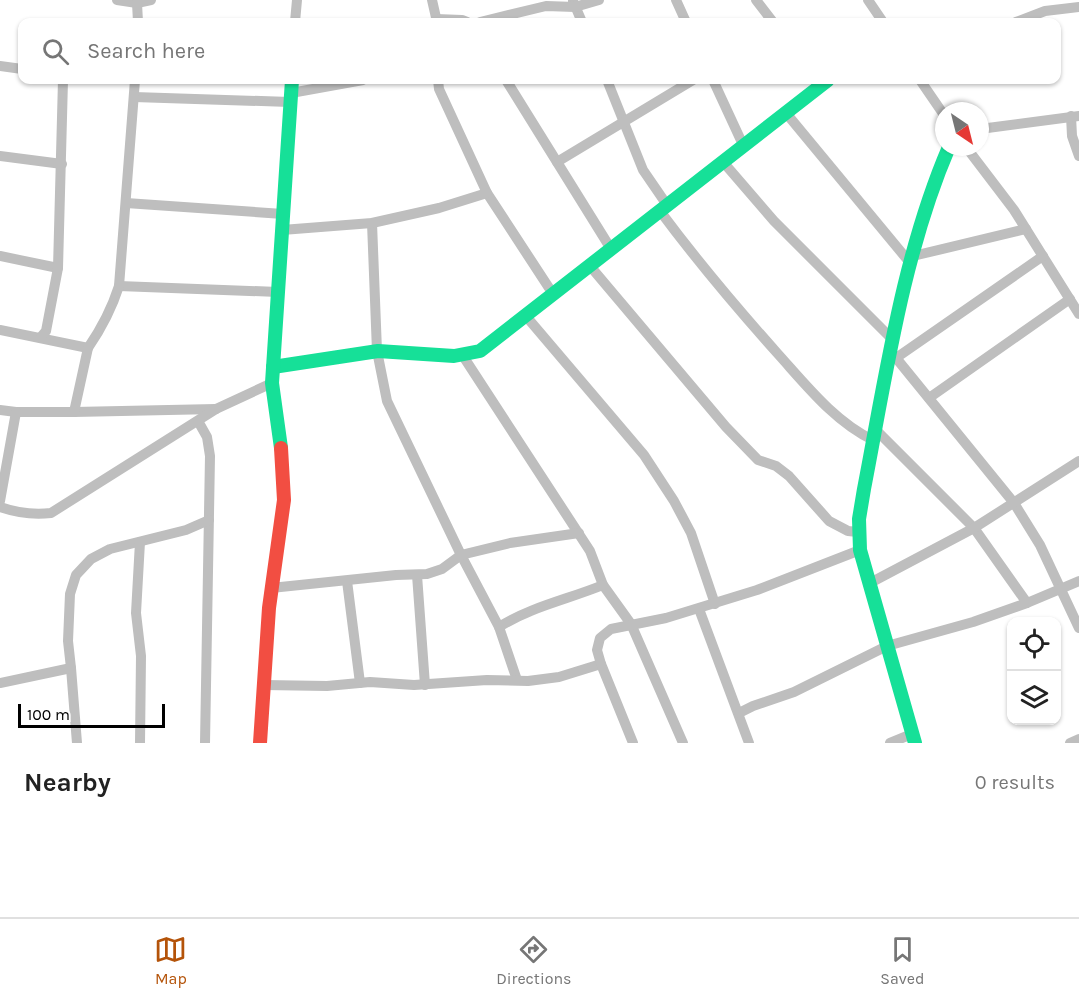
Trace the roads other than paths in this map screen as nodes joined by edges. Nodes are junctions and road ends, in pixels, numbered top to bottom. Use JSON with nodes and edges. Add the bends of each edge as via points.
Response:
{"nodes":[{"id":1,"x":117,"y":0,"type":"edge"},
{"id":2,"x":151,"y":0,"type":"edge"},
{"id":3,"x":297,"y":0,"type":"edge"},
{"id":4,"x":432,"y":0,"type":"edge"},
{"id":5,"x":599,"y":0,"type":"edge"},
{"id":6,"x":676,"y":0,"type":"edge"},
{"id":7,"x":756,"y":0,"type":"edge"},
{"id":8,"x":872,"y":2,"type":"edge"},
{"id":9,"x":138,"y":3,"type":"junction"},
{"id":10,"x":574,"y":4,"type":"edge"},
{"id":11,"x":1079,"y":7,"type":"edge"},
{"id":12,"x":138,"y":18,"type":"edge"},
{"id":13,"x":295,"y":18,"type":"edge"},
{"id":14,"x":436,"y":18,"type":"edge"},
{"id":15,"x":496,"y":18,"type":"edge"},
{"id":16,"x":580,"y":18,"type":"edge"},
{"id":17,"x":684,"y":18,"type":"edge"},
{"id":18,"x":770,"y":18,"type":"edge"},
{"id":19,"x":881,"y":18,"type":"edge"},
{"id":20,"x":1027,"y":18,"type":"edge"},
{"id":21,"x":0,"y":66,"type":"edge"},
{"id":22,"x":18,"y":68,"type":"edge"},
{"id":23,"x":63,"y":84,"type":"edge"},
{"id":24,"x":135,"y":84,"type":"edge"},
{"id":25,"x":339,"y":84,"type":"edge"},
{"id":26,"x":438,"y":84,"type":"edge"},
{"id":27,"x":508,"y":84,"type":"edge"},
{"id":28,"x":609,"y":84,"type":"edge"},
{"id":29,"x":687,"y":84,"type":"edge"},
{"id":30,"x":715,"y":84,"type":"edge"},
{"id":31,"x":820,"y":84,"type":"edge"},
{"id":32,"x":923,"y":84,"type":"edge"},
{"id":33,"x":291,"y":92,"type":"edge"},
{"id":34,"x":134,"y":97,"type":"junction"},
{"id":35,"x":935,"y":102,"type":"edge"},
{"id":36,"x":786,"y":113,"type":"junction"},
{"id":37,"x":1075,"y":116,"type":"edge"},
{"id":38,"x":625,"y":122,"type":"junction"},
{"id":39,"x":989,"y":128,"type":"edge"},
{"id":40,"x":744,"y":147,"type":"junction"},
{"id":41,"x":0,"y":156,"type":"edge"},
{"id":42,"x":946,"y":156,"type":"edge"},
{"id":43,"x":973,"y":156,"type":"edge"},
{"id":44,"x":1079,"y":156,"type":"edge"},
{"id":45,"x":556,"y":162,"type":"junction"},
{"id":46,"x":724,"y":163,"type":"junction"},
{"id":47,"x":62,"y":164,"type":"junction"},
{"id":48,"x":487,"y":193,"type":"junction"},
{"id":49,"x":126,"y":203,"type":"junction"},
{"id":50,"x":664,"y":208,"type":"junction"},
{"id":51,"x":283,"y":214,"type":"junction"},
{"id":52,"x":372,"y":223,"type":"junction"},
{"id":53,"x":1026,"y":229,"type":"junction"},
{"id":54,"x":282,"y":230,"type":"junction"},
{"id":55,"x":611,"y":249,"type":"junction"},
{"id":56,"x":0,"y":256,"type":"edge"},
{"id":57,"x":1042,"y":256,"type":"junction"},
{"id":58,"x":912,"y":260,"type":"junction"},
{"id":59,"x":590,"y":266,"type":"junction"},
{"id":60,"x":58,"y":268,"type":"junction"},
{"id":61,"x":119,"y":286,"type":"junction"},
{"id":62,"x":278,"y":292,"type":"junction"},
{"id":63,"x":553,"y":294,"type":"junction"},
{"id":64,"x":1070,"y":299,"type":"junction"},
{"id":65,"x":1079,"y":314,"type":"edge"},
{"id":66,"x":525,"y":315,"type":"junction"},
{"id":67,"x":0,"y":330,"type":"edge"},
{"id":68,"x":41,"y":337,"type":"junction"},
{"id":69,"x":88,"y":348,"type":"junction"},
{"id":70,"x":377,"y":351,"type":"junction"},
{"id":71,"x":894,"y":351,"type":"junction"},
{"id":72,"x":463,"y":356,"type":"junction"},
{"id":73,"x":273,"y":367,"type":"junction"},
{"id":74,"x":273,"y":382,"type":"junction"},
{"id":75,"x":928,"y":398,"type":"junction"},
{"id":76,"x":216,"y":409,"type":"junction"},
{"id":77,"x":0,"y":410,"type":"edge"},
{"id":78,"x":16,"y":412,"type":"junction"},
{"id":79,"x":74,"y":412,"type":"junction"},
{"id":80,"x":198,"y":421,"type":"junction"},
{"id":81,"x":875,"y":435,"type":"junction"},
{"id":82,"x":1079,"y":461,"type":"edge"},
{"id":83,"x":0,"y":500,"type":"edge"},
{"id":84,"x":1014,"y":503,"type":"junction"},
{"id":85,"x":208,"y":520,"type":"junction"},
{"id":86,"x":974,"y":528,"type":"junction"},
{"id":87,"x":858,"y":532,"type":"junction"},
{"id":88,"x":579,"y":533,"type":"junction"},
{"id":89,"x":140,"y":542,"type":"junction"},
{"id":90,"x":860,"y":550,"type":"junction"},
{"id":91,"x":461,"y":555,"type":"junction"},
{"id":92,"x":417,"y":575,"type":"junction"},
{"id":93,"x":346,"y":581,"type":"junction"},
{"id":94,"x":1079,"y":581,"type":"edge"},
{"id":95,"x":870,"y":583,"type":"junction"},
{"id":96,"x":603,"y":585,"type":"junction"},
{"id":97,"x":271,"y":588,"type":"junction"},
{"id":98,"x":1060,"y":590,"type":"junction"},
{"id":99,"x":1027,"y":603,"type":"junction"},
{"id":100,"x":715,"y":604,"type":"junction"},
{"id":101,"x":699,"y":609,"type":"junction"},
{"id":102,"x":631,"y":624,"type":"junction"},
{"id":103,"x":499,"y":627,"type":"junction"},
{"id":104,"x":1079,"y":628,"type":"edge"},
{"id":105,"x":887,"y":646,"type":"junction"},
{"id":106,"x":601,"y":664,"type":"junction"},
{"id":107,"x":71,"y":668,"type":"junction"},
{"id":108,"x":517,"y":680,"type":"junction"},
{"id":109,"x":0,"y":683,"type":"edge"},
{"id":110,"x":360,"y":683,"type":"junction"},
{"id":111,"x":264,"y":685,"type":"junction"},
{"id":112,"x":425,"y":685,"type":"junction"},
{"id":113,"x":739,"y":713,"type":"junction"},
{"id":114,"x":913,"y":739,"type":"edge"},
{"id":115,"x":1079,"y":739,"type":"edge"},
{"id":116,"x":76,"y":743,"type":"edge"},
{"id":117,"x":140,"y":743,"type":"edge"},
{"id":118,"x":205,"y":743,"type":"edge"},
{"id":119,"x":260,"y":743,"type":"edge"},
{"id":120,"x":633,"y":743,"type":"edge"},
{"id":121,"x":683,"y":743,"type":"edge"},
{"id":122,"x":749,"y":743,"type":"edge"},
{"id":123,"x":890,"y":743,"type":"edge"},
{"id":124,"x":1070,"y":743,"type":"edge"}],
"edges":[{"from":1,"to":9,"type":"street"},
{"from":2,"to":9,"type":"street"},
{"from":3,"to":13,"type":"street"},
{"from":4,"to":14,"type":"street"},
{"from":5,"to":10,"type":"street"},
{"from":6,"to":17,"type":"street"},
{"from":7,"to":18,"type":"street"},
{"from":8,"to":19,"type":"street"},
{"from":9,"to":12,"type":"street"},
{"from":10,"to":15,"type":"street","via":[[546,6]]},
{"from":10,"to":16,"type":"street"},
{"from":11,"to":20,"type":"street"},
{"from":21,"to":22,"type":"street"},
{"from":23,"to":47,"type":"street"},
{"from":24,"to":34,"type":"street"},
{"from":25,"to":33,"type":"street"},
{"from":26,"to":48,"type":"street"},
{"from":27,"to":45,"type":"street"},
{"from":28,"to":38,"type":"street"},
{"from":29,"to":38,"type":"street"},
{"from":30,"to":40,"type":"street"},
{"from":31,"to":36,"type":"street"},
{"from":32,"to":35,"type":"street"},
{"from":33,"to":34,"type":"street"},
{"from":33,"to":51,"type":"street"},
{"from":34,"to":49,"type":"street"},
{"from":36,"to":40,"type":"street"},
{"from":36,"to":58,"type":"street"},
{"from":37,"to":39,"type":"street"},
{"from":37,"to":44,"type":"street","via":[[1072,136]]},
{"from":38,"to":45,"type":"street"},
{"from":38,"to":50,"type":"street","via":[[643,170]]},
{"from":40,"to":46,"type":"street"},
{"from":41,"to":47,"type":"street"},
{"from":42,"to":58,"type":"street","via":[[925,209]]},
{"from":43,"to":53,"type":"street"},
{"from":45,"to":55,"type":"street"},
{"from":46,"to":50,"type":"street"},
{"from":46,"to":71,"type":"street"},
{"from":47,"to":60,"type":"street"},
{"from":48,"to":52,"type":"street"},
{"from":48,"to":63,"type":"street"},
{"from":49,"to":51,"type":"street"},
{"from":49,"to":61,"type":"street"},
{"from":50,"to":55,"type":"street"},
{"from":50,"to":81,"type":"street","via":[[705,272],[803,382],[849,424]]},
{"from":51,"to":54,"type":"street"},
{"from":52,"to":54,"type":"street"},
{"from":52,"to":70,"type":"street"},
{"from":53,"to":57,"type":"street"},
{"from":53,"to":58,"type":"street"},
{"from":54,"to":62,"type":"street"},
{"from":55,"to":59,"type":"street"},
{"from":56,"to":60,"type":"street"},
{"from":57,"to":64,"type":"street"},
{"from":57,"to":71,"type":"street"},
{"from":58,"to":71,"type":"street","via":[[900,305]]},
{"from":59,"to":63,"type":"street"},
{"from":59,"to":87,"type":"street","via":[[758,460],[776,466],[789,477],[829,521]]},
{"from":60,"to":68,"type":"street","via":[[46,330]]},
{"from":61,"to":62,"type":"street"},
{"from":61,"to":69,"type":"street"},
{"from":62,"to":73,"type":"street"},
{"from":63,"to":66,"type":"street"},
{"from":64,"to":65,"type":"street"},
{"from":64,"to":75,"type":"street"},
{"from":66,"to":72,"type":"street","via":[[480,351]]},
{"from":66,"to":100,"type":"street","via":[[644,455],[691,532]]},
{"from":67,"to":68,"type":"street"},
{"from":68,"to":69,"type":"street"},
{"from":69,"to":79,"type":"street"},
{"from":70,"to":72,"type":"street"},
{"from":70,"to":73,"type":"street"},
{"from":70,"to":91,"type":"street","via":[[387,401]]},
{"from":71,"to":75,"type":"street"},
{"from":71,"to":81,"type":"street"},
{"from":72,"to":88,"type":"street"},
{"from":73,"to":74,"type":"street"},
{"from":74,"to":76,"type":"street"},
{"from":74,"to":97,"type":"street","via":[[284,481]]},
{"from":75,"to":84,"type":"street"},
{"from":76,"to":79,"type":"street"},
{"from":76,"to":80,"type":"street"},
{"from":77,"to":78,"type":"street"},
{"from":78,"to":79,"type":"street"},
{"from":78,"to":83,"type":"street"},
{"from":80,"to":83,"type":"street","via":[[51,513],[34,515]]},
{"from":80,"to":85,"type":"street","via":[[208,444]]},
{"from":81,"to":86,"type":"street"},
{"from":81,"to":87,"type":"street"},
{"from":82,"to":84,"type":"street"},
{"from":84,"to":86,"type":"street"},
{"from":84,"to":98,"type":"street","via":[[1040,544]]},
{"from":85,"to":89,"type":"street"},
{"from":85,"to":118,"type":"street"},
{"from":86,"to":95,"type":"street"},
{"from":86,"to":99,"type":"street"},
{"from":87,"to":90,"type":"street"},
{"from":88,"to":91,"type":"street"},
{"from":88,"to":96,"type":"street"},
{"from":89,"to":107,"type":"street","via":[[110,549],[91,559],[76,575],[70,594]]},
{"from":89,"to":117,"type":"street","via":[[136,613],[141,656]]},
{"from":90,"to":95,"type":"street"},
{"from":90,"to":100,"type":"street"},
{"from":91,"to":92,"type":"street","via":[[442,569]]},
{"from":91,"to":103,"type":"street"},
{"from":92,"to":93,"type":"street"},
{"from":92,"to":112,"type":"street"},
{"from":93,"to":97,"type":"street"},
{"from":93,"to":110,"type":"street"},
{"from":94,"to":98,"type":"street"},
{"from":95,"to":105,"type":"street"},
{"from":96,"to":102,"type":"street"},
{"from":96,"to":103,"type":"street"},
{"from":97,"to":111,"type":"street"},
{"from":98,"to":99,"type":"street"},
{"from":98,"to":104,"type":"street"},
{"from":99,"to":105,"type":"street"},
{"from":100,"to":101,"type":"street"},
{"from":101,"to":102,"type":"street"},
{"from":101,"to":113,"type":"street"},
{"from":102,"to":106,"type":"street","via":[[611,629],[600,638],[597,650]]},
{"from":102,"to":121,"type":"street"},
{"from":103,"to":108,"type":"street"},
{"from":105,"to":113,"type":"street","via":[[794,692]]},
{"from":105,"to":114,"type":"street"},
{"from":106,"to":108,"type":"street","via":[[559,677]]},
{"from":106,"to":120,"type":"street"},
{"from":107,"to":109,"type":"street"},
{"from":107,"to":116,"type":"street"},
{"from":108,"to":112,"type":"street"},
{"from":110,"to":111,"type":"street"},
{"from":110,"to":112,"type":"street"},
{"from":111,"to":119,"type":"street"},
{"from":113,"to":122,"type":"street"},
{"from":114,"to":123,"type":"street"},
{"from":115,"to":124,"type":"street"}]}
